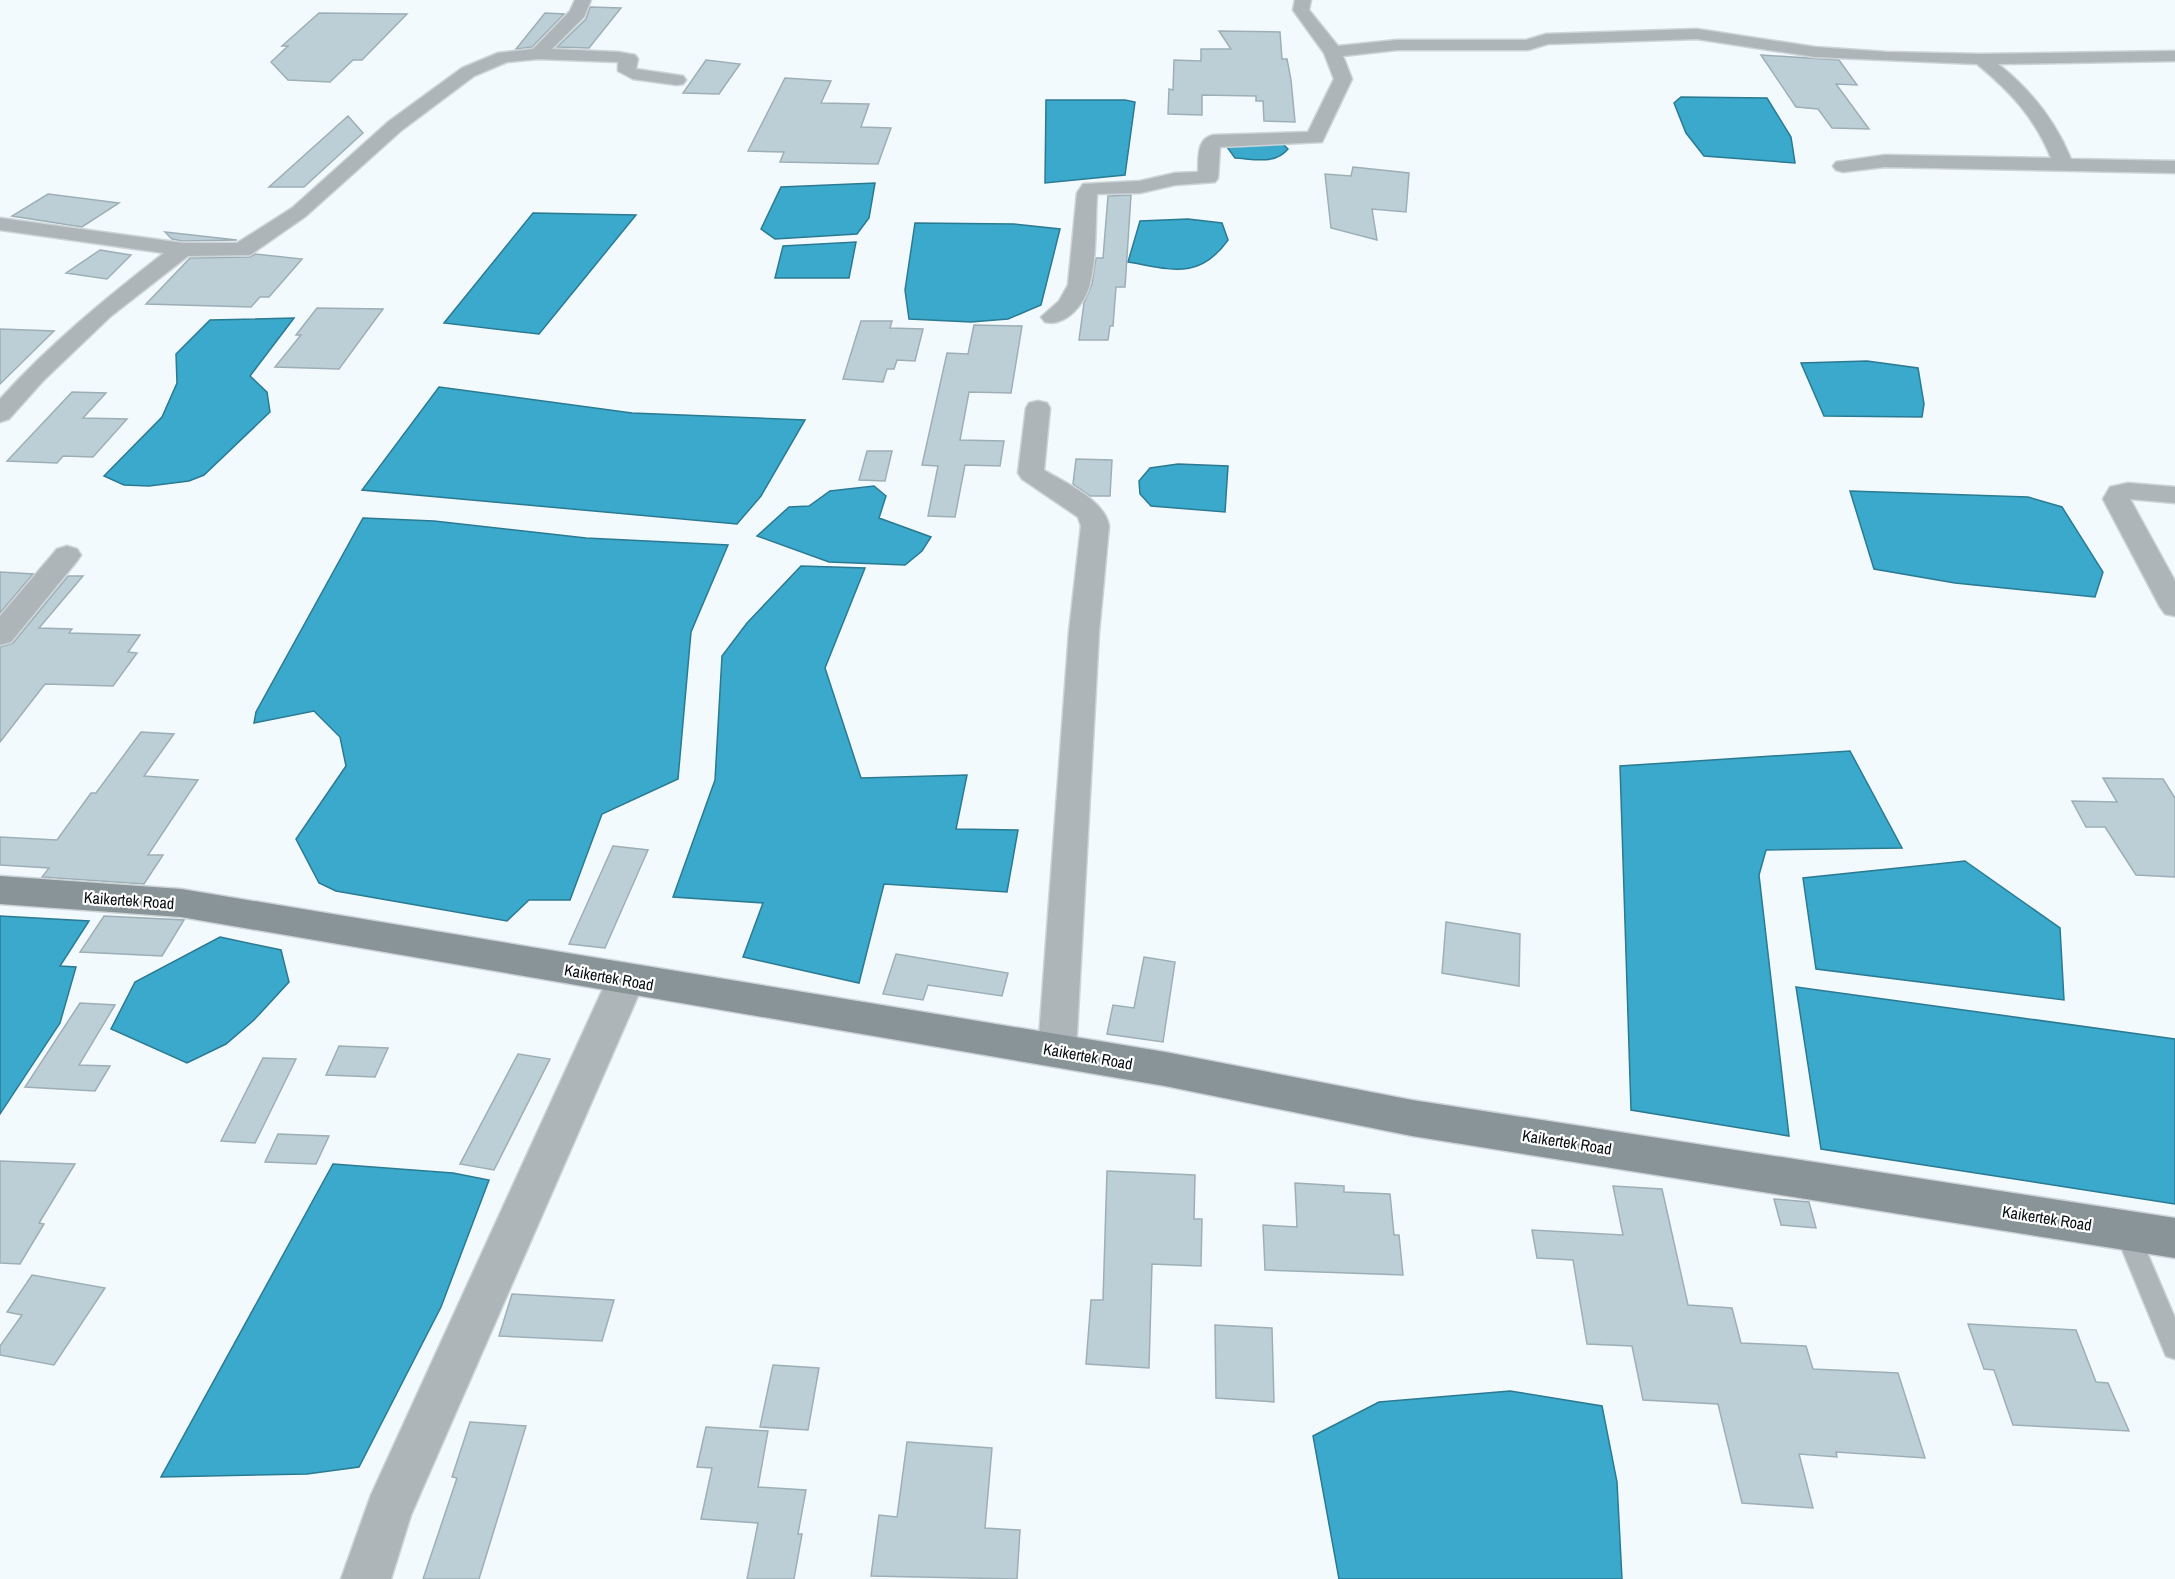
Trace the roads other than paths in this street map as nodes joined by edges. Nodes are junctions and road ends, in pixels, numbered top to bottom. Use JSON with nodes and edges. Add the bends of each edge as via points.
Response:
{"nodes":[{"id":1,"x":583,"y":0,"type":"edge"},
{"id":2,"x":1303,"y":0,"type":"edge"},
{"id":3,"x":1333,"y":52,"type":"junction"},
{"id":4,"x":538,"y":54,"type":"junction"},
{"id":5,"x":2175,"y":56,"type":"edge"},
{"id":6,"x":1981,"y":59,"type":"junction"},
{"id":7,"x":676,"y":80,"type":"dead end"},
{"id":8,"x":2063,"y":164,"type":"junction"},
{"id":9,"x":1843,"y":166,"type":"dead end"},
{"id":10,"x":2175,"y":167,"type":"edge"},
{"id":11,"x":0,"y":224,"type":"edge"},
{"id":12,"x":183,"y":249,"type":"junction"},
{"id":13,"x":1053,"y":317,"type":"dead end"},
{"id":14,"x":1038,"y":408,"type":"dead end"},
{"id":15,"x":0,"y":414,"type":"edge"},
{"id":16,"x":2175,"y":495,"type":"edge"},
{"id":17,"x":68,"y":555,"type":"dead end"},
{"id":18,"x":2175,"y":607,"type":"edge"},
{"id":19,"x":0,"y":635,"type":"edge"},
{"id":20,"x":0,"y":890,"type":"edge"},
{"id":21,"x":626,"y":981,"type":"junction"},
{"id":22,"x":1057,"y":1051,"type":"junction"},
{"id":23,"x":2126,"y":1230,"type":"junction"},
{"id":24,"x":2175,"y":1238,"type":"edge"},
{"id":25,"x":2175,"y":1347,"type":"edge"},
{"id":26,"x":366,"y":1579,"type":"edge"}],
"edges":[{"from":1,"to":4,"type":"street","via":[[578,14]]},
{"from":2,"to":3,"type":"street","via":[[1301,10]]},
{"from":3,"to":6,"type":"street","via":[[1397,45],[1528,45],[1546,39],[1697,34],[1815,52]]},
{"from":3,"to":13,"type":"street","via":[[1343,80],[1315,138],[1213,141],[1208,178],[1174,178],[1140,187],[1090,188],[1079,285],[1068,305]]},
{"from":4,"to":7,"type":"street","via":[[628,59],[627,71]]},
{"from":4,"to":12,"type":"street","via":[[504,57],[468,72],[395,126],[299,212],[242,250]]},
{"from":5,"to":6,"type":"street"},
{"from":6,"to":8,"type":"street","via":[[2017,88],[2052,133]]},
{"from":8,"to":9,"type":"street","via":[[1885,161]]},
{"from":8,"to":10,"type":"street"},
{"from":11,"to":12,"type":"street"},
{"from":12,"to":15,"type":"street","via":[[103,311]]},
{"from":14,"to":22,"type":"street","via":[[1031,473],[1088,511],[1095,526],[1084,632]]},
{"from":16,"to":18,"type":"street","via":[[2128,491],[2116,498]]},
{"from":17,"to":19,"type":"street"},
{"from":20,"to":21,"type":"main road","name":"Kaikertek Road","via":[[181,903]]},
{"from":21,"to":22,"type":"main road","name":"Kaikertek Road"},
{"from":21,"to":26,"type":"street","via":[[388,1512]]},
{"from":22,"to":23,"type":"main road","name":"Kaikertek Road","via":[[1412,1118]]},
{"from":23,"to":24,"type":"main road","name":"Kaikertek Road"},
{"from":23,"to":25,"type":"lane"}]}
